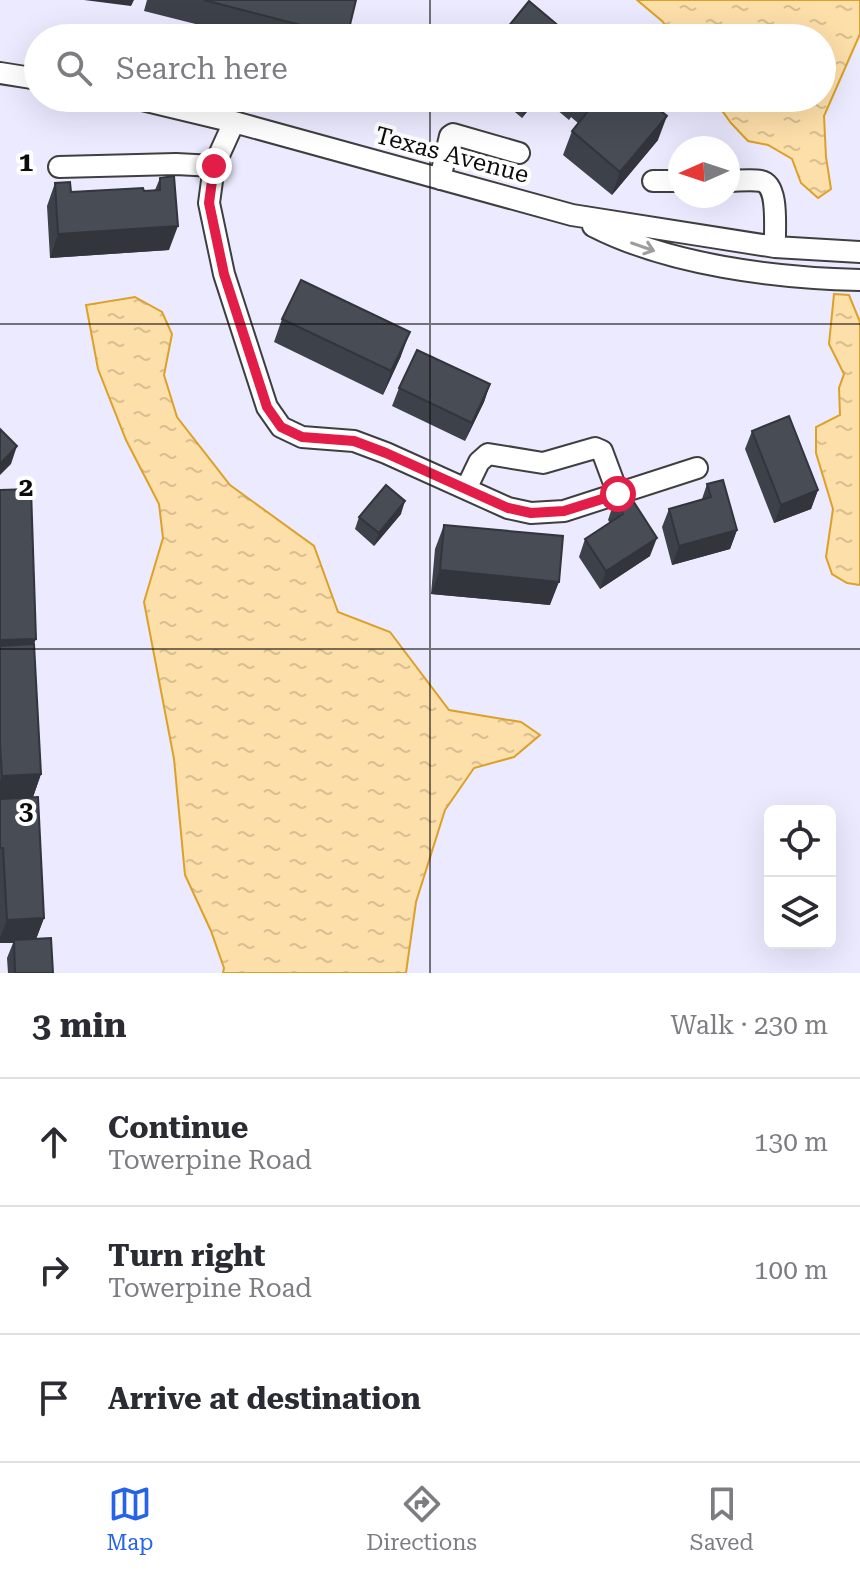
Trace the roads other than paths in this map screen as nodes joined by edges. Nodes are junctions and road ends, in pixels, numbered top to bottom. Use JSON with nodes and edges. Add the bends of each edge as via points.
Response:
{"nodes":[{"id":1,"x":0,"y":73,"type":"edge"},
{"id":2,"x":24,"y":77,"type":"edge"},
{"id":3,"x":192,"y":112,"type":"edge"},
{"id":4,"x":234,"y":122,"type":"junction"},
{"id":5,"x":519,"y":153,"type":"dead end"},
{"id":6,"x":214,"y":166,"type":"junction"},
{"id":7,"x":59,"y":167,"type":"dead end"},
{"id":8,"x":440,"y":179,"type":"junction"},
{"id":9,"x":653,"y":181,"type":"dead end"},
{"id":10,"x":668,"y":181,"type":"edge"},
{"id":11,"x":740,"y":181,"type":"edge"},
{"id":12,"x":572,"y":215,"type":"junction"},
{"id":13,"x":775,"y":247,"type":"junction"},
{"id":14,"x":860,"y":252,"type":"edge"},
{"id":15,"x":860,"y":280,"type":"edge"},
{"id":16,"x":697,"y":468,"type":"dead end"},
{"id":17,"x":466,"y":489,"type":"junction"},
{"id":18,"x":618,"y":494,"type":"junction"}],
"edges":[{"from":1,"to":2,"type":"street"},
{"from":3,"to":4,"type":"street","name":"Texas Avenue"},
{"from":4,"to":6,"type":"street"},
{"from":4,"to":8,"type":"street","name":"Texas Avenue"},
{"from":5,"to":8,"type":"street","via":[[453,134]]},
{"from":6,"to":7,"type":"street"},
{"from":6,"to":17,"type":"street","via":[[209,203],[224,274],[267,407],[281,427],[302,437],[354,441]]},
{"from":8,"to":12,"type":"street","name":"Texas Avenue"},
{"from":9,"to":10,"type":"street"},
{"from":11,"to":13,"type":"street","via":[[768,185],[774,198]]},
{"from":12,"to":13,"type":"street","name":"Texas Avenue"},
{"from":12,"to":15,"type":"street","name":"Texas Avenue","one_way":true,"via":[[647,250],[733,268]]},
{"from":13,"to":14,"type":"street","name":"Texas Avenue"},
{"from":16,"to":18,"type":"street"},
{"from":17,"to":18,"type":"street","via":[[531,513],[564,511]]},
{"from":17,"to":18,"type":"street","via":[[488,454],[543,463],[595,448],[602,451]]}]}
